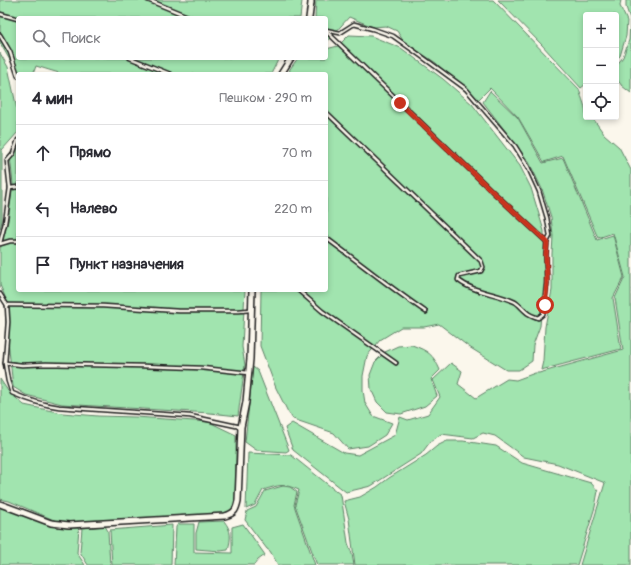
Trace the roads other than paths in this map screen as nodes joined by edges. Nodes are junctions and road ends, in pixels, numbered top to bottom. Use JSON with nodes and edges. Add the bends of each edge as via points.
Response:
{"nodes":[{"id":1,"x":148,"y":0,"type":"edge"},
{"id":2,"x":311,"y":0,"type":"edge"},
{"id":3,"x":0,"y":14,"type":"edge"},
{"id":4,"x":187,"y":16,"type":"edge"},
{"id":5,"x":309,"y":16,"type":"edge"},
{"id":6,"x":16,"y":18,"type":"edge"},
{"id":7,"x":328,"y":30,"type":"edge"},
{"id":8,"x":328,"y":32,"type":"edge"},
{"id":9,"x":0,"y":35,"type":"edge"},
{"id":10,"x":135,"y":60,"type":"edge"},
{"id":11,"x":289,"y":60,"type":"edge"},
{"id":12,"x":17,"y":72,"type":"edge"},
{"id":13,"x":165,"y":72,"type":"edge"},
{"id":14,"x":284,"y":72,"type":"edge"},
{"id":15,"x":328,"y":114,"type":"edge"},
{"id":16,"x":16,"y":146,"type":"edge"},
{"id":17,"x":16,"y":187,"type":"edge"},
{"id":18,"x":10,"y":188,"type":"junction"},
{"id":19,"x":328,"y":239,"type":"edge"},
{"id":20,"x":16,"y":241,"type":"edge"},
{"id":21,"x":547,"y":242,"type":"junction"},
{"id":22,"x":0,"y":243,"type":"edge"},
{"id":23,"x":252,"y":292,"type":"edge"},
{"id":24,"x":300,"y":292,"type":"edge"},
{"id":25,"x":0,"y":294,"type":"edge"},
{"id":26,"x":7,"y":305,"type":"junction"},
{"id":27,"x":251,"y":310,"type":"junction"},
{"id":28,"x":426,"y":312,"type":"dead end"},
{"id":29,"x":5,"y":364,"type":"junction"},
{"id":30,"x":396,"y":364,"type":"dead end"},
{"id":31,"x":249,"y":373,"type":"junction"},
{"id":32,"x":241,"y":427,"type":"junction"},
{"id":33,"x":0,"y":504,"type":"edge"}],
"edges":[{"from":1,"to":4,"type":"lane"},
{"from":2,"to":5,"type":"street"},
{"from":3,"to":6,"type":"lane"},
{"from":7,"to":21,"type":"lane","via":[[340,33],[354,24],[393,36],[466,89],[511,141],[528,167],[547,218],[550,236]]},
{"from":8,"to":21,"type":"lane"},
{"from":9,"to":12,"type":"lane","via":[[10,52]]},
{"from":10,"to":13,"type":"lane"},
{"from":11,"to":14,"type":"street"},
{"from":15,"to":21,"type":"lane","via":[[481,261],[481,271],[459,276],[458,280],[464,284],[516,303],[538,318],[543,314],[545,305]]},
{"from":16,"to":18,"type":"lane","via":[[7,161]]},
{"from":17,"to":18,"type":"lane"},
{"from":18,"to":22,"type":"lane"},
{"from":19,"to":28,"type":"lane"},
{"from":20,"to":22,"type":"lane"},
{"from":23,"to":27,"type":"street"},
{"from":24,"to":30,"type":"lane"},
{"from":25,"to":26,"type":"lane"},
{"from":26,"to":27,"type":"lane","via":[[103,306],[179,311]]},
{"from":26,"to":29,"type":"lane"},
{"from":27,"to":31,"type":"street"},
{"from":29,"to":31,"type":"lane","via":[[201,368]]},
{"from":29,"to":32,"type":"lane","via":[[12,393],[31,401],[60,408],[190,416]]},
{"from":31,"to":32,"type":"street"},
{"from":32,"to":33,"type":"street","via":[[238,501],[234,513],[230,515],[69,525],[51,523]]}]}
